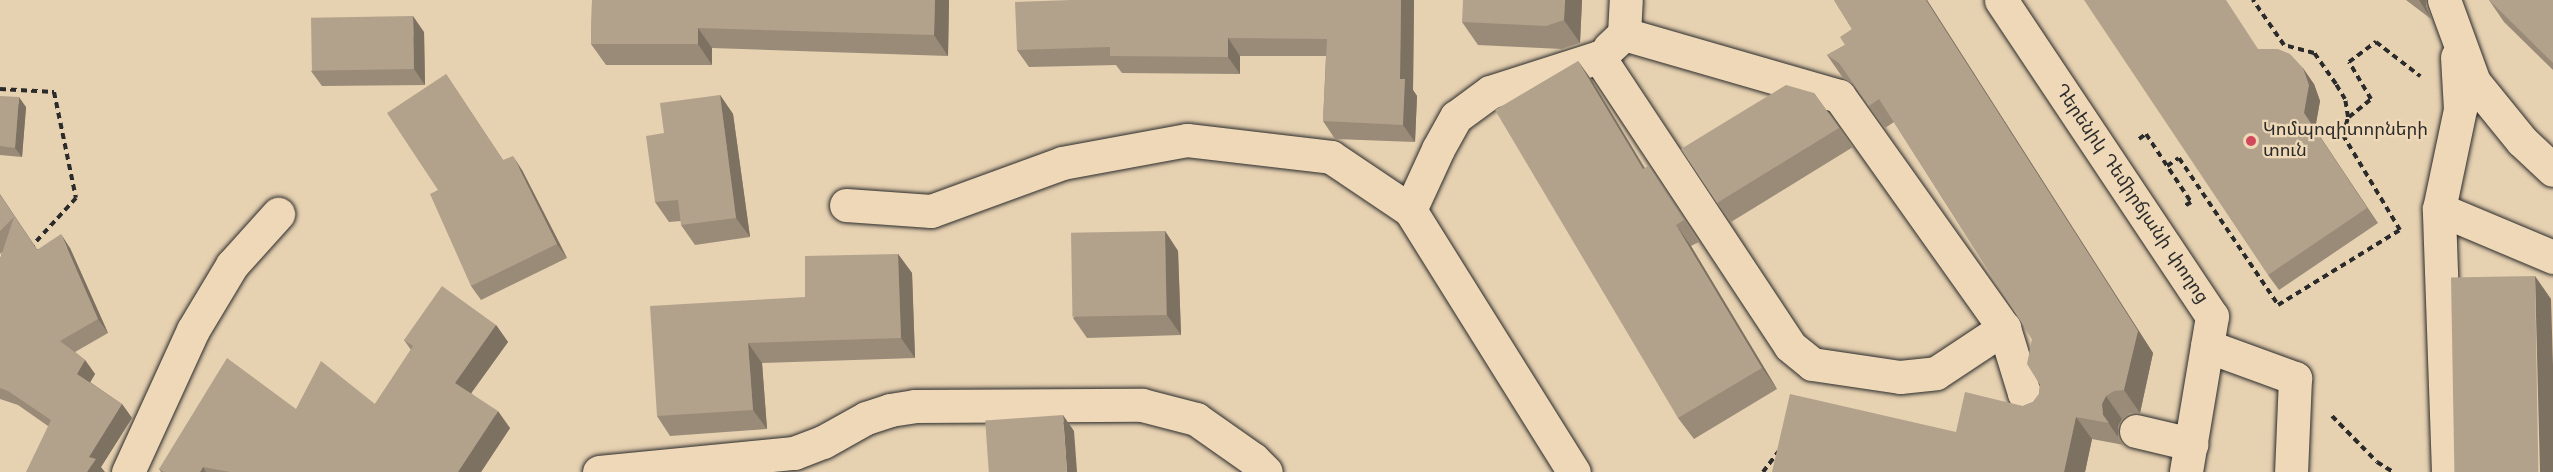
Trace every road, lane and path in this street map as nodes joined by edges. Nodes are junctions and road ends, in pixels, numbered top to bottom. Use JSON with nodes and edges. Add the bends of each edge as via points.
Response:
{"nodes":[{"id":1,"x":1626,"y":0,"type":"edge"},
{"id":2,"x":2001,"y":0,"type":"edge"},
{"id":3,"x":2253,"y":0,"type":"edge"},
{"id":4,"x":2444,"y":0,"type":"edge"},
{"id":5,"x":1624,"y":34,"type":"junction"},
{"id":6,"x":2457,"y":40,"type":"junction"},
{"id":7,"x":2376,"y":42,"type":"dead end"},
{"id":8,"x":1599,"y":57,"type":"junction"},
{"id":9,"x":0,"y":89,"type":"edge"},
{"id":10,"x":2348,"y":117,"type":"junction"},
{"id":11,"x":2133,"y":143,"type":"dead end"},
{"id":12,"x":2167,"y":166,"type":"junction"},
{"id":13,"x":2553,"y":170,"type":"edge"},
{"id":14,"x":846,"y":205,"type":"dead end"},
{"id":15,"x":2439,"y":208,"type":"junction"},
{"id":16,"x":1410,"y":210,"type":"junction"},
{"id":17,"x":2179,"y":210,"type":"dead end"},
{"id":18,"x":278,"y":214,"type":"dead end"},
{"id":19,"x":23,"y":256,"type":"edge"},
{"id":20,"x":2553,"y":257,"type":"edge"},
{"id":21,"x":2004,"y":327,"type":"junction"},
{"id":22,"x":2207,"y":346,"type":"junction"},
{"id":23,"x":2295,"y":378,"type":"junction"},
{"id":24,"x":2037,"y":410,"type":"edge"},
{"id":25,"x":2136,"y":431,"type":"dead end"},
{"id":26,"x":1781,"y":449,"type":"edge"},
{"id":27,"x":2188,"y":458,"type":"edge"},
{"id":28,"x":128,"y":472,"type":"edge"},
{"id":29,"x":599,"y":472,"type":"edge"},
{"id":30,"x":1266,"y":472,"type":"edge"},
{"id":31,"x":1574,"y":472,"type":"edge"},
{"id":32,"x":1763,"y":472,"type":"edge"},
{"id":33,"x":2291,"y":472,"type":"edge"},
{"id":34,"x":2393,"y":472,"type":"edge"},
{"id":35,"x":2448,"y":472,"type":"edge"}],
"edges":[{"from":1,"to":5,"type":"street"},
{"from":2,"to":22,"type":"street","name":"Դերենիկ Դեմիրճյանի փողոց","via":[[2212,316]]},
{"from":3,"to":10,"type":"path","via":[[2284,45],[2314,53],[2345,99]]},
{"from":4,"to":6,"type":"street"},
{"from":5,"to":8,"type":"street"},
{"from":5,"to":21,"type":"street","via":[[1839,96]]},
{"from":6,"to":13,"type":"street","via":[[2474,82],[2522,141]]},
{"from":6,"to":15,"type":"street","via":[[2460,109]]},
{"from":7,"to":10,"type":"path","via":[[2349,62],[2371,99]]},
{"from":8,"to":16,"type":"street","via":[[1490,92],[1456,117]]},
{"from":8,"to":21,"type":"street","via":[[1790,346],[1812,364],[1900,377],[1936,373]]},
{"from":9,"to":19,"type":"path","via":[[54,92],[76,198]]},
{"from":10,"to":12,"type":"path","via":[[2343,135],[2400,230],[2278,305],[2179,158]]},
{"from":11,"to":12,"type":"path","via":[[2146,134]]},
{"from":12,"to":17,"type":"path","via":[[2191,202]]},
{"from":14,"to":16,"type":"street","via":[[931,211],[1062,163],[1187,140],[1331,157]]},
{"from":15,"to":20,"type":"street"},
{"from":15,"to":35,"type":"street"},
{"from":16,"to":31,"type":"street"},
{"from":18,"to":28,"type":"street","via":[[232,265],[192,330]]},
{"from":21,"to":24,"type":"street","via":[[2024,393]]},
{"from":22,"to":23,"type":"street"},
{"from":22,"to":27,"type":"street","name":"Դերենիկ Դեմիրճյանի փողոց"},
{"from":23,"to":33,"type":"street"},
{"from":23,"to":34,"type":"path","via":[[2377,462]]},
{"from":25,"to":27,"type":"street"},
{"from":26,"to":32,"type":"path"},
{"from":29,"to":30,"type":"street","via":[[794,453],[866,418],[915,406],[1130,405],[1196,419]]}]}
